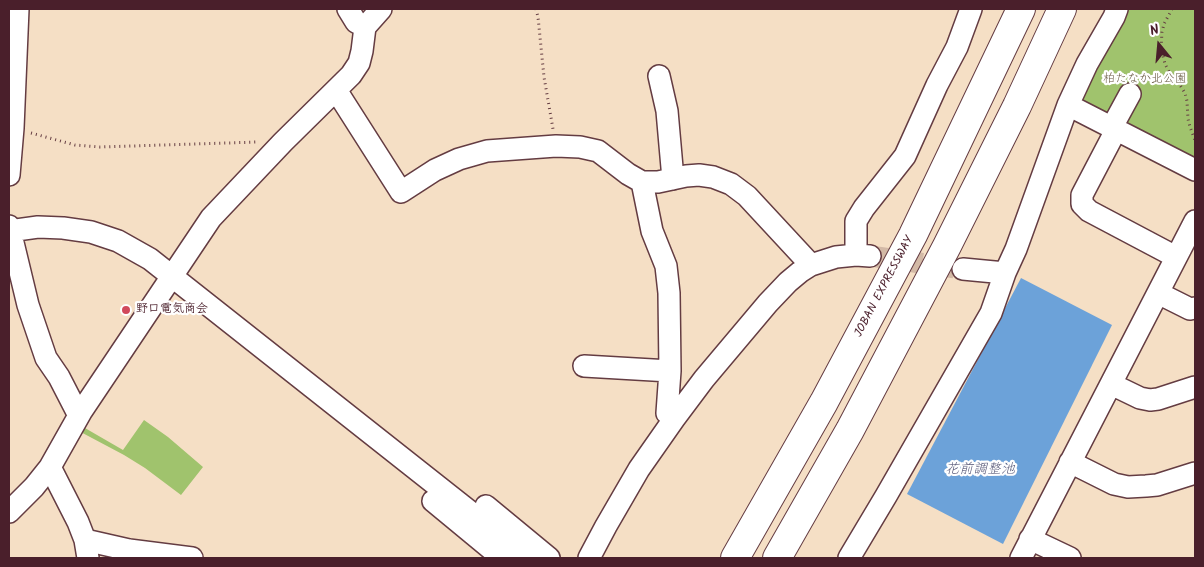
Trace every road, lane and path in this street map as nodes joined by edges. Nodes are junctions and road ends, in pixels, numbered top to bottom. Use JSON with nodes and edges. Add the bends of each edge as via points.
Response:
{"nodes":[{"id":1,"x":18,"y":9,"type":"edge"},
{"id":2,"x":348,"y":9,"type":"edge"},
{"id":3,"x":381,"y":9,"type":"edge"},
{"id":4,"x":536,"y":9,"type":"edge"},
{"id":5,"x":971,"y":9,"type":"edge"},
{"id":6,"x":1021,"y":9,"type":"edge"},
{"id":7,"x":1062,"y":9,"type":"edge"},
{"id":8,"x":1117,"y":9,"type":"edge"},
{"id":9,"x":1172,"y":9,"type":"edge"},
{"id":10,"x":365,"y":28,"type":"junction"},
{"id":11,"x":659,"y":76,"type":"dead end"},
{"id":12,"x":336,"y":90,"type":"junction"},
{"id":13,"x":1130,"y":94,"type":"dead end"},
{"id":14,"x":1068,"y":105,"type":"junction"},
{"id":15,"x":13,"y":128,"type":"junction"},
{"id":16,"x":1114,"y":128,"type":"junction"},
{"id":17,"x":1195,"y":140,"type":"edge"},
{"id":18,"x":283,"y":142,"type":"junction"},
{"id":19,"x":556,"y":146,"type":"junction"},
{"id":20,"x":1195,"y":170,"type":"edge"},
{"id":21,"x":9,"y":175,"type":"edge"},
{"id":22,"x":673,"y":179,"type":"junction"},
{"id":23,"x":642,"y":182,"type":"junction"},
{"id":24,"x":1195,"y":220,"type":"edge"},
{"id":25,"x":9,"y":226,"type":"edge"},
{"id":26,"x":9,"y":231,"type":"edge"},
{"id":27,"x":1176,"y":257,"type":"junction"},
{"id":28,"x":811,"y":266,"type":"junction"},
{"id":29,"x":963,"y":269,"type":"tunnel mouth"},
{"id":30,"x":1005,"y":273,"type":"junction"},
{"id":31,"x":171,"y":276,"type":"junction"},
{"id":32,"x":1158,"y":293,"type":"junction"},
{"id":33,"x":1195,"y":308,"type":"edge"},
{"id":34,"x":584,"y":366,"type":"dead end"},
{"id":35,"x":670,"y":371,"type":"junction"},
{"id":36,"x":1111,"y":384,"type":"junction"},
{"id":37,"x":1195,"y":387,"type":"edge"},
{"id":38,"x":81,"y":412,"type":"junction"},
{"id":39,"x":674,"y":419,"type":"junction"},
{"id":40,"x":399,"y":456,"type":"junction"},
{"id":41,"x":1070,"y":462,"type":"junction"},
{"id":42,"x":50,"y":467,"type":"junction"},
{"id":43,"x":1195,"y":473,"type":"edge"},
{"id":44,"x":9,"y":512,"type":"edge"},
{"id":45,"x":1030,"y":539,"type":"junction"},
{"id":46,"x":86,"y":549,"type":"edge"},
{"id":47,"x":192,"y":558,"type":"edge"},
{"id":48,"x":503,"y":558,"type":"edge"},
{"id":49,"x":524,"y":558,"type":"edge"},
{"id":50,"x":549,"y":558,"type":"edge"},
{"id":51,"x":590,"y":558,"type":"edge"},
{"id":52,"x":735,"y":558,"type":"edge"},
{"id":53,"x":777,"y":558,"type":"edge"},
{"id":54,"x":849,"y":558,"type":"edge"},
{"id":55,"x":1021,"y":558,"type":"edge"},
{"id":56,"x":1070,"y":558,"type":"edge"}],
"edges":[{"from":1,"to":15,"type":"street"},
{"from":2,"to":10,"type":"street","via":[[356,22]]},
{"from":3,"to":10,"type":"street"},
{"from":4,"to":19,"type":"path"},
{"from":5,"to":28,"type":"street","via":[[904,156],[856,221],[863,255],[836,257]]},
{"from":6,"to":52,"type":"highway","name":"JOBAN EXPRESSWAY","via":[[913,235],[824,402]]},
{"from":7,"to":53,"type":"highway","via":[[947,246],[850,430]]},
{"from":8,"to":14,"type":"street","via":[[1086,64]]},
{"from":9,"to":17,"type":"path","via":[[1164,24],[1160,48],[1169,72],[1185,93]]},
{"from":10,"to":12,"type":"street","via":[[359,63]]},
{"from":11,"to":22,"type":"street","via":[[667,111]]},
{"from":12,"to":18,"type":"street"},
{"from":12,"to":19,"type":"street","via":[[401,192],[459,158],[487,151]]},
{"from":13,"to":16,"type":"street"},
{"from":14,"to":16,"type":"street"},
{"from":14,"to":30,"type":"street"},
{"from":15,"to":18,"type":"path","via":[[74,145],[100,147]]},
{"from":15,"to":21,"type":"street"},
{"from":16,"to":20,"type":"street"},
{"from":16,"to":27,"type":"street","via":[[1082,195],[1082,204]]},
{"from":18,"to":31,"type":"street","via":[[211,218]]},
{"from":19,"to":23,"type":"street","via":[[598,151]]},
{"from":22,"to":23,"type":"street"},
{"from":22,"to":28,"type":"street","via":[[699,175],[731,184],[747,196]]},
{"from":23,"to":35,"type":"street","via":[[652,230],[666,266]]},
{"from":24,"to":27,"type":"street"},
{"from":25,"to":26,"type":"street"},
{"from":26,"to":31,"type":"street","via":[[38,227],[91,232],[118,241],[150,259]]},
{"from":26,"to":38,"type":"street","via":[[46,358],[76,410]]},
{"from":27,"to":32,"type":"street"},
{"from":28,"to":39,"type":"street","via":[[788,282],[768,303]]},
{"from":29,"to":30,"type":"street"},
{"from":30,"to":54,"type":"street","via":[[991,313]]},
{"from":31,"to":38,"type":"street"},
{"from":31,"to":40,"type":"street"},
{"from":32,"to":33,"type":"street","via":[[1190,309]]},
{"from":32,"to":36,"type":"street"},
{"from":34,"to":35,"type":"street"},
{"from":35,"to":39,"type":"street","via":[[667,413]]},
{"from":36,"to":37,"type":"street","via":[[1150,400]]},
{"from":36,"to":41,"type":"street"},
{"from":38,"to":42,"type":"street"},
{"from":39,"to":51,"type":"street","via":[[639,469]]},
{"from":40,"to":48,"type":"street","via":[[396,462],[398,473]]},
{"from":40,"to":49,"type":"street"},
{"from":40,"to":50,"type":"street","via":[[404,450],[417,451]]},
{"from":41,"to":43,"type":"street","via":[[1114,484],[1128,487],[1157,485]]},
{"from":41,"to":45,"type":"street"},
{"from":42,"to":44,"type":"street"},
{"from":42,"to":46,"type":"street","via":[[78,522]]},
{"from":45,"to":55,"type":"street"},
{"from":45,"to":56,"type":"street"},
{"from":46,"to":47,"type":"street","via":[[130,550]]}]}
